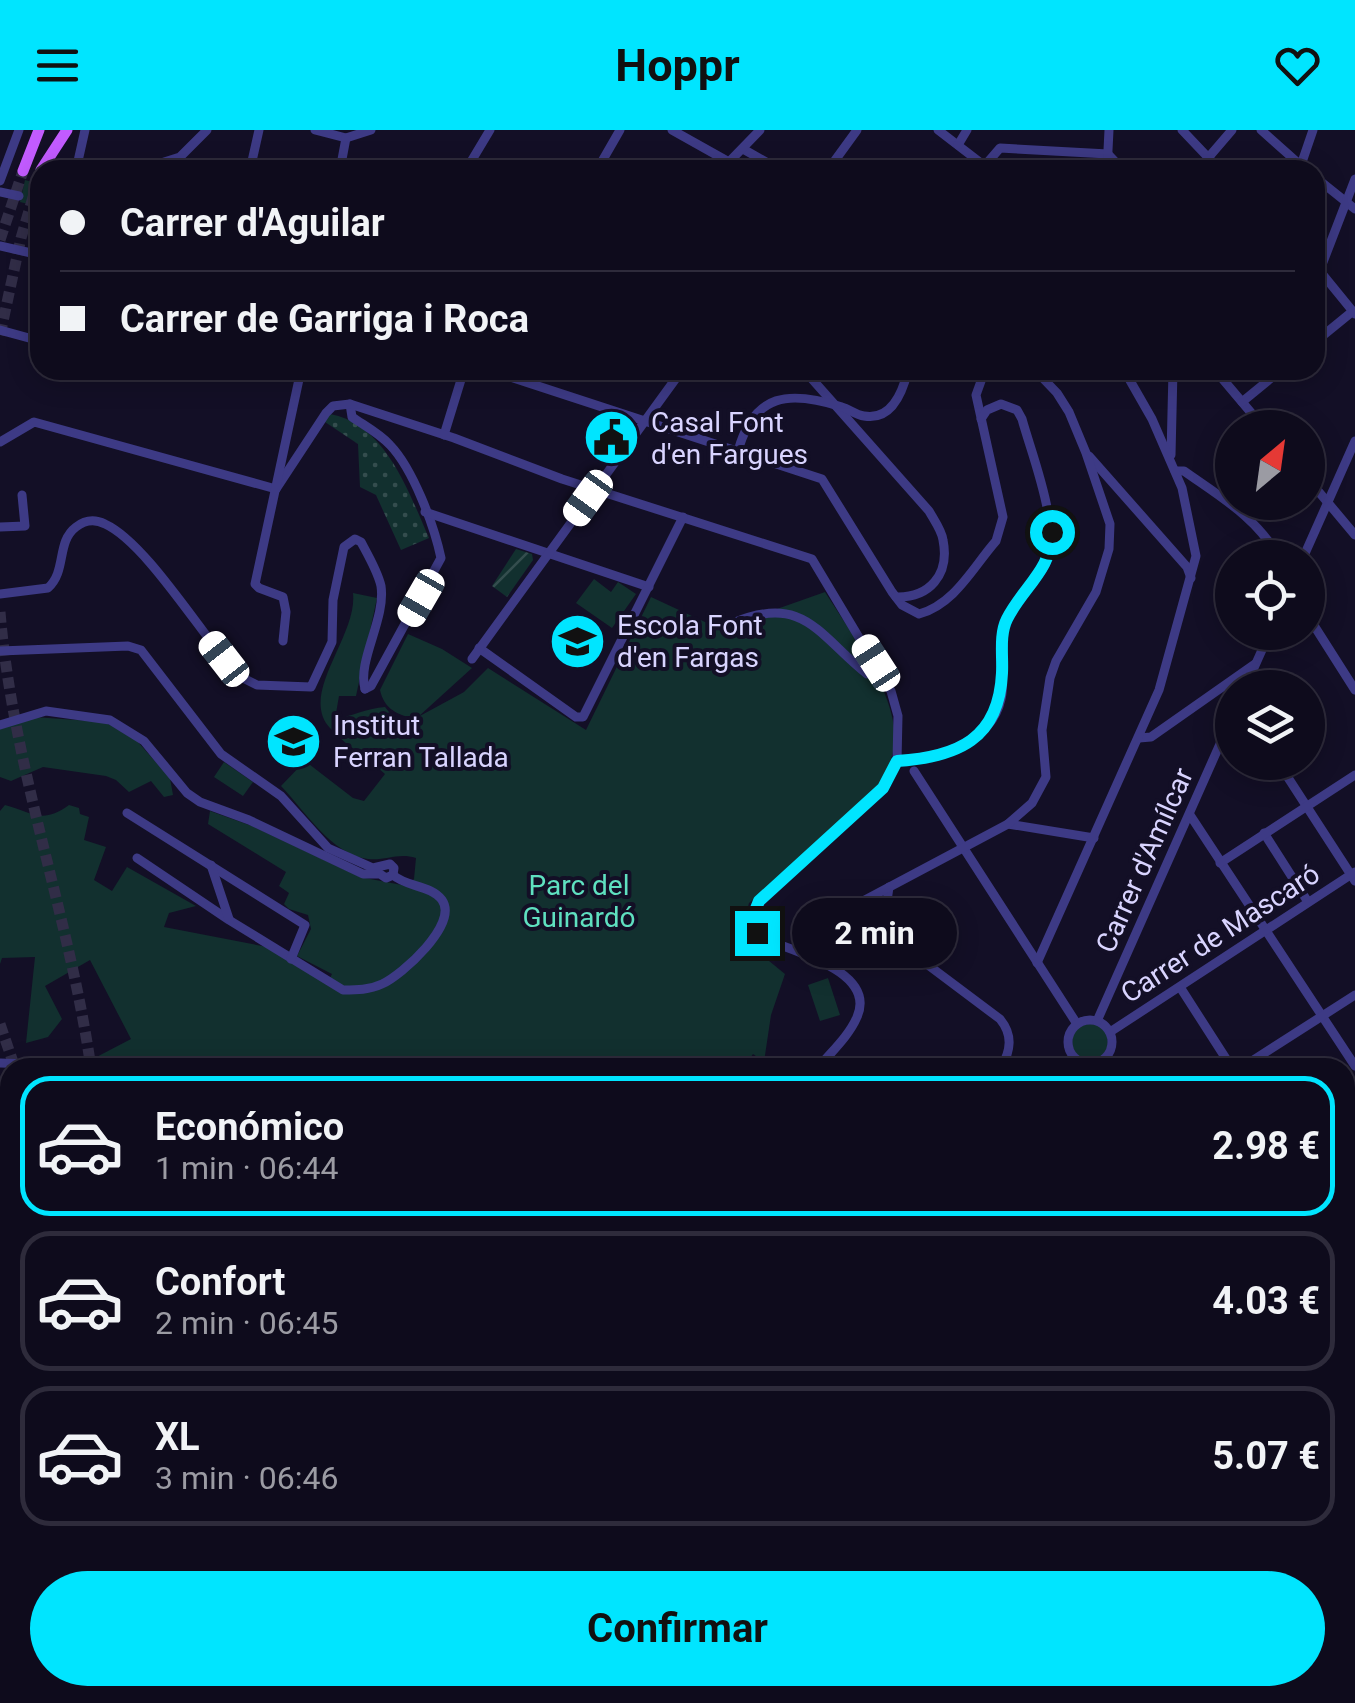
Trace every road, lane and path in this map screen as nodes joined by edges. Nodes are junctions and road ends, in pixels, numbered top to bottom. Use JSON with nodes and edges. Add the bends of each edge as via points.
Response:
{"nodes":[{"id":1,"x":19,"y":130,"type":"edge"},
{"id":2,"x":39,"y":130,"type":"edge"},
{"id":3,"x":66,"y":130,"type":"edge"},
{"id":4,"x":85,"y":130,"type":"edge"},
{"id":5,"x":207,"y":130,"type":"edge"},
{"id":6,"x":259,"y":130,"type":"edge"},
{"id":7,"x":315,"y":130,"type":"edge"},
{"id":8,"x":371,"y":130,"type":"edge"},
{"id":9,"x":490,"y":130,"type":"edge"},
{"id":10,"x":620,"y":130,"type":"edge"},
{"id":11,"x":672,"y":130,"type":"edge"},
{"id":12,"x":760,"y":130,"type":"edge"},
{"id":13,"x":857,"y":130,"type":"edge"},
{"id":14,"x":938,"y":130,"type":"edge"},
{"id":15,"x":967,"y":130,"type":"edge"},
{"id":16,"x":1109,"y":130,"type":"edge"},
{"id":17,"x":1182,"y":130,"type":"edge"},
{"id":18,"x":1232,"y":130,"type":"edge"},
{"id":19,"x":1261,"y":130,"type":"edge"},
{"id":20,"x":1313,"y":130,"type":"edge"},
{"id":21,"x":346,"y":138,"type":"junction"},
{"id":22,"x":958,"y":145,"type":"junction"},
{"id":23,"x":32,"y":149,"type":"junction"},
{"id":24,"x":744,"y":149,"type":"junction"},
{"id":25,"x":48,"y":154,"type":"junction"},
{"id":26,"x":1108,"y":154,"type":"junction"},
{"id":27,"x":1208,"y":158,"type":"joint"},
{"id":28,"x":45,"y":160,"type":"edge"},
{"id":29,"x":78,"y":160,"type":"edge"},
{"id":30,"x":170,"y":160,"type":"edge"},
{"id":31,"x":252,"y":160,"type":"edge"},
{"id":32,"x":342,"y":160,"type":"edge"},
{"id":33,"x":472,"y":160,"type":"edge"},
{"id":34,"x":604,"y":160,"type":"edge"},
{"id":35,"x":725,"y":160,"type":"edge"},
{"id":36,"x":731,"y":160,"type":"edge"},
{"id":37,"x":763,"y":160,"type":"edge"},
{"id":38,"x":835,"y":160,"type":"edge"},
{"id":39,"x":975,"y":160,"type":"edge"},
{"id":40,"x":991,"y":160,"type":"edge"},
{"id":41,"x":1108,"y":160,"type":"edge"},
{"id":42,"x":1113,"y":160,"type":"edge"},
{"id":43,"x":1295,"y":160,"type":"edge"},
{"id":44,"x":1306,"y":160,"type":"edge"},
{"id":45,"x":23,"y":171,"type":"tunnel mouth"},
{"id":46,"x":1355,"y":178,"type":"edge"},
{"id":47,"x":0,"y":181,"type":"edge"},
{"id":48,"x":1325,"y":186,"type":"edge"},
{"id":49,"x":0,"y":192,"type":"edge"},
{"id":50,"x":19,"y":196,"type":"dead end"},
{"id":51,"x":1350,"y":207,"type":"edge"},
{"id":52,"x":0,"y":246,"type":"edge"},
{"id":53,"x":30,"y":254,"type":"edge"},
{"id":54,"x":1325,"y":255,"type":"edge"},
{"id":55,"x":1325,"y":277,"type":"edge"},
{"id":56,"x":1354,"y":312,"type":"edge"},
{"id":57,"x":0,"y":330,"type":"edge"},
{"id":58,"x":1325,"y":334,"type":"edge"},
{"id":59,"x":30,"y":338,"type":"edge"},
{"id":60,"x":299,"y":380,"type":"edge"},
{"id":61,"x":461,"y":380,"type":"edge"},
{"id":62,"x":520,"y":380,"type":"edge"},
{"id":63,"x":675,"y":380,"type":"edge"},
{"id":64,"x":813,"y":380,"type":"edge"},
{"id":65,"x":905,"y":380,"type":"edge"},
{"id":66,"x":980,"y":380,"type":"edge"},
{"id":67,"x":1045,"y":380,"type":"edge"},
{"id":68,"x":1130,"y":380,"type":"edge"},
{"id":69,"x":1173,"y":380,"type":"edge"},
{"id":70,"x":1223,"y":380,"type":"edge"},
{"id":71,"x":1269,"y":380,"type":"edge"},
{"id":72,"x":1242,"y":402,"type":"junction"},
{"id":73,"x":354,"y":405,"type":"junction"},
{"id":74,"x":834,"y":405,"type":"junction"},
{"id":75,"x":1249,"y":410,"type":"edge"},
{"id":76,"x":981,"y":419,"type":"junction"},
{"id":77,"x":645,"y":420,"type":"junction"},
{"id":78,"x":444,"y":435,"type":"junction"},
{"id":79,"x":0,"y":442,"type":"edge"},
{"id":80,"x":1355,"y":442,"type":"edge"},
{"id":81,"x":738,"y":451,"type":"junction"},
{"id":82,"x":1086,"y":453,"type":"junction"},
{"id":83,"x":1173,"y":467,"type":"junction"},
{"id":84,"x":276,"y":490,"type":"junction"},
{"id":85,"x":594,"y":490,"type":"junction"},
{"id":86,"x":22,"y":496,"type":"dead end"},
{"id":87,"x":1325,"y":499,"type":"edge"},
{"id":88,"x":1328,"y":503,"type":"junction"},
{"id":89,"x":426,"y":512,"type":"junction"},
{"id":90,"x":683,"y":517,"type":"junction"},
{"id":91,"x":0,"y":527,"type":"edge"},
{"id":92,"x":1353,"y":529,"type":"edge"},
{"id":93,"x":1265,"y":540,"type":"edge"},
{"id":94,"x":1311,"y":540,"type":"edge"},
{"id":95,"x":547,"y":554,"type":"junction"},
{"id":96,"x":1191,"y":581,"type":"junction"},
{"id":97,"x":649,"y":587,"type":"junction"},
{"id":98,"x":0,"y":594,"type":"edge"},
{"id":99,"x":896,"y":597,"type":"junction"},
{"id":100,"x":733,"y":623,"type":"dead end"},
{"id":101,"x":282,"y":641,"type":"dead end"},
{"id":102,"x":1325,"y":643,"type":"edge"},
{"id":103,"x":479,"y":648,"type":"junction"},
{"id":104,"x":1262,"y":650,"type":"edge"},
{"id":105,"x":0,"y":651,"type":"edge"},
{"id":106,"x":472,"y":659,"type":"dead end"},
{"id":107,"x":1255,"y":664,"type":"junction"},
{"id":108,"x":880,"y":668,"type":"junction"},
{"id":109,"x":1252,"y":670,"type":"edge"},
{"id":110,"x":1355,"y":690,"type":"edge"},
{"id":111,"x":0,"y":725,"type":"edge"},
{"id":112,"x":1139,"y":738,"type":"junction"},
{"id":113,"x":897,"y":761,"type":"junction"},
{"id":114,"x":1215,"y":766,"type":"edge"},
{"id":115,"x":914,"y":771,"type":"dead end"},
{"id":116,"x":1355,"y":775,"type":"edge"},
{"id":117,"x":1290,"y":780,"type":"edge"},
{"id":118,"x":1307,"y":806,"type":"junction"},
{"id":119,"x":127,"y":813,"type":"dead end"},
{"id":120,"x":1190,"y":815,"type":"junction"},
{"id":121,"x":1008,"y":824,"type":"junction"},
{"id":122,"x":1264,"y":833,"type":"junction"},
{"id":123,"x":1094,"y":838,"type":"junction"},
{"id":124,"x":966,"y":847,"type":"junction"},
{"id":125,"x":137,"y":858,"type":"dead end"},
{"id":126,"x":1220,"y":863,"type":"junction"},
{"id":127,"x":211,"y":864,"type":"junction"},
{"id":128,"x":380,"y":871,"type":"junction"},
{"id":129,"x":1354,"y":875,"type":"edge"},
{"id":130,"x":890,"y":887,"type":"junction"},
{"id":131,"x":1308,"y":902,"type":"junction"},
{"id":132,"x":229,"y":920,"type":"junction"},
{"id":133,"x":1264,"y":930,"type":"junction"},
{"id":134,"x":802,"y":934,"type":"dead end"},
{"id":135,"x":291,"y":959,"type":"junction"},
{"id":136,"x":1038,"y":963,"type":"junction"},
{"id":137,"x":1180,"y":987,"type":"junction"},
{"id":138,"x":1355,"y":996,"type":"edge"},
{"id":139,"x":1321,"y":1018,"type":"junction"},
{"id":140,"x":1097,"y":1021,"type":"junction"},
{"id":141,"x":1078,"y":1024,"type":"junction"},
{"id":142,"x":1110,"y":1032,"type":"junction"},
{"id":143,"x":826,"y":1058,"type":"edge"},
{"id":144,"x":1004,"y":1058,"type":"edge"},
{"id":145,"x":1074,"y":1058,"type":"edge"},
{"id":146,"x":1108,"y":1058,"type":"edge"},
{"id":147,"x":1226,"y":1058,"type":"edge"},
{"id":148,"x":1258,"y":1058,"type":"edge"},
{"id":149,"x":1348,"y":1058,"type":"edge"}],
"edges":[{"from":1,"to":47,"type":"street"},
{"from":2,"to":23,"type":"main road"},
{"from":3,"to":25,"type":"main road"},
{"from":4,"to":29,"type":"street"},
{"from":5,"to":30,"type":"street"},
{"from":6,"to":31,"type":"street"},
{"from":7,"to":21,"type":"street"},
{"from":8,"to":21,"type":"street"},
{"from":9,"to":33,"type":"street"},
{"from":10,"to":34,"type":"street"},
{"from":11,"to":35,"type":"street"},
{"from":12,"to":24,"type":"street"},
{"from":13,"to":38,"type":"street"},
{"from":14,"to":22,"type":"street"},
{"from":15,"to":22,"type":"street"},
{"from":16,"to":26,"type":"street"},
{"from":17,"to":27,"type":"street"},
{"from":18,"to":27,"type":"street"},
{"from":19,"to":43,"type":"street"},
{"from":20,"to":44,"type":"street"},
{"from":21,"to":32,"type":"street"},
{"from":22,"to":39,"type":"street"},
{"from":23,"to":25,"type":"main road"},
{"from":23,"to":45,"type":"main road"},
{"from":24,"to":36,"type":"street"},
{"from":24,"to":37,"type":"street"},
{"from":25,"to":28,"type":"main road"},
{"from":26,"to":40,"type":"street","via":[[1000,148]]},
{"from":26,"to":41,"type":"street"},
{"from":26,"to":42,"type":"street"},
{"from":46,"to":51,"type":"street"},
{"from":48,"to":51,"type":"street"},
{"from":49,"to":50,"type":"street"},
{"from":51,"to":54,"type":"street"},
{"from":52,"to":53,"type":"street"},
{"from":55,"to":56,"type":"street"},
{"from":56,"to":58,"type":"street"},
{"from":57,"to":59,"type":"street"},
{"from":60,"to":84,"type":"street"},
{"from":61,"to":78,"type":"street"},
{"from":62,"to":77,"type":"street"},
{"from":63,"to":77,"type":"street"},
{"from":64,"to":74,"type":"street"},
{"from":65,"to":74,"type":"street","via":[[899,399],[884,412],[864,416]]},
{"from":66,"to":76,"type":"street"},
{"from":67,"to":82,"type":"street"},
{"from":68,"to":83,"type":"street"},
{"from":69,"to":83,"type":"street"},
{"from":70,"to":72,"type":"street"},
{"from":71,"to":72,"type":"street"},
{"from":72,"to":75,"type":"street"},
{"from":73,"to":78,"type":"street"},
{"from":73,"to":84,"type":"street","via":[[326,413]]},
{"from":73,"to":89,"type":"street","via":[[352,417],[401,459]]},
{"from":74,"to":81,"type":"street","via":[[784,398],[767,404],[753,414]]},
{"from":74,"to":99,"type":"street","via":[[929,511],[943,539],[936,585],[915,598]]},
{"from":76,"to":99,"type":"street","via":[[1002,517],[996,541],[932,610],[909,611]]},
{"from":76,"to":113,"type":"street","via":[[1001,404],[1022,419],[1052,532],[1049,558],[1007,619],[1001,701],[986,730],[958,748]]},
{"from":77,"to":81,"type":"street"},
{"from":77,"to":85,"type":"street"},
{"from":78,"to":85,"type":"street"},
{"from":79,"to":84,"type":"street","via":[[34,422]]},
{"from":80,"to":88,"type":"street"},
{"from":81,"to":99,"type":"street","via":[[822,479]]},
{"from":82,"to":96,"type":"street","via":[[1187,568]]},
{"from":82,"to":121,"type":"street","via":[[1110,524],[1109,549],[1096,592],[1050,678],[1042,730],[1046,777],[1032,803]]},
{"from":83,"to":93,"type":"street","via":[[1247,516]]},
{"from":83,"to":96,"type":"street","via":[[1196,556]]},
{"from":84,"to":101,"type":"street","via":[[255,584],[282,595]]},
{"from":85,"to":90,"type":"street"},
{"from":85,"to":95,"type":"street"},
{"from":86,"to":91,"type":"street","via":[[24,526]]},
{"from":87,"to":88,"type":"street"},
{"from":88,"to":92,"type":"street"},
{"from":88,"to":94,"type":"street"},
{"from":89,"to":95,"type":"street"},
{"from":89,"to":98,"type":"street","via":[[442,558],[369,689],[363,679],[380,583],[355,539],[344,547],[332,642],[311,686],[257,685],[239,676],[140,552],[99,522],[72,530],[48,588]]},
{"from":90,"to":97,"type":"street"},
{"from":90,"to":108,"type":"street","via":[[810,557]]},
{"from":95,"to":97,"type":"street"},
{"from":95,"to":103,"type":"street"},
{"from":96,"to":112,"type":"street"},
{"from":97,"to":103,"type":"street","via":[[582,718]]},
{"from":100,"to":108,"type":"street","via":[[768,613],[796,615],[867,674]]},
{"from":102,"to":110,"type":"street"},
{"from":103,"to":106,"type":"street"},
{"from":104,"to":107,"type":"street"},
{"from":105,"to":128,"type":"street","via":[[141,650],[220,754],[281,796],[328,848]]},
{"from":107,"to":109,"type":"street"},
{"from":107,"to":112,"type":"street","via":[[1151,737]]},
{"from":108,"to":113,"type":"street","via":[[898,716]]},
{"from":111,"to":128,"type":"street","via":[[46,711],[110,720],[144,741],[200,802],[363,874]]},
{"from":112,"to":123,"type":"street"},
{"from":113,"to":143,"type":"street","via":[[883,788],[759,901],[753,916],[765,939],[848,976],[859,991],[858,1016]]},
{"from":114,"to":120,"type":"street","name":"Carrer d'Amílcar"},
{"from":115,"to":124,"type":"street"},
{"from":116,"to":118,"type":"street"},
{"from":117,"to":118,"type":"street"},
{"from":118,"to":122,"type":"street"},
{"from":118,"to":129,"type":"street"},
{"from":119,"to":127,"type":"street"},
{"from":120,"to":126,"type":"street"},
{"from":120,"to":140,"type":"street","name":"Carrer d'Amílcar"},
{"from":121,"to":123,"type":"street"},
{"from":121,"to":124,"type":"street"},
{"from":122,"to":126,"type":"street"},
{"from":122,"to":131,"type":"street"},
{"from":123,"to":136,"type":"street"},
{"from":124,"to":130,"type":"street"},
{"from":124,"to":136,"type":"street"},
{"from":125,"to":132,"type":"street"},
{"from":126,"to":133,"type":"street"},
{"from":127,"to":132,"type":"street"},
{"from":127,"to":135,"type":"street","via":[[305,925]]},
{"from":128,"to":135,"type":"street","via":[[440,898],[446,911],[443,926],[405,970],[374,988],[343,990]]},
{"from":129,"to":131,"type":"street","name":"Carrer de Mascaró"},
{"from":130,"to":134,"type":"street"},
{"from":130,"to":144,"type":"street","via":[[888,935],[1000,1019],[1010,1042]]},
{"from":131,"to":133,"type":"street","name":"Carrer de Mascaró"},
{"from":132,"to":135,"type":"street"},
{"from":133,"to":137,"type":"street","name":"Carrer de Mascaró"},
{"from":133,"to":139,"type":"street"},
{"from":136,"to":141,"type":"street"},
{"from":137,"to":142,"type":"street","name":"Carrer de Mascaró"},
{"from":137,"to":147,"type":"street"},
{"from":138,"to":139,"type":"street"},
{"from":139,"to":148,"type":"street"},
{"from":139,"to":149,"type":"street"},
{"from":140,"to":141,"type":"street"},
{"from":140,"to":142,"type":"street"},
{"from":141,"to":145,"type":"street","via":[[1068,1039]]},
{"from":142,"to":146,"type":"street"}]}
